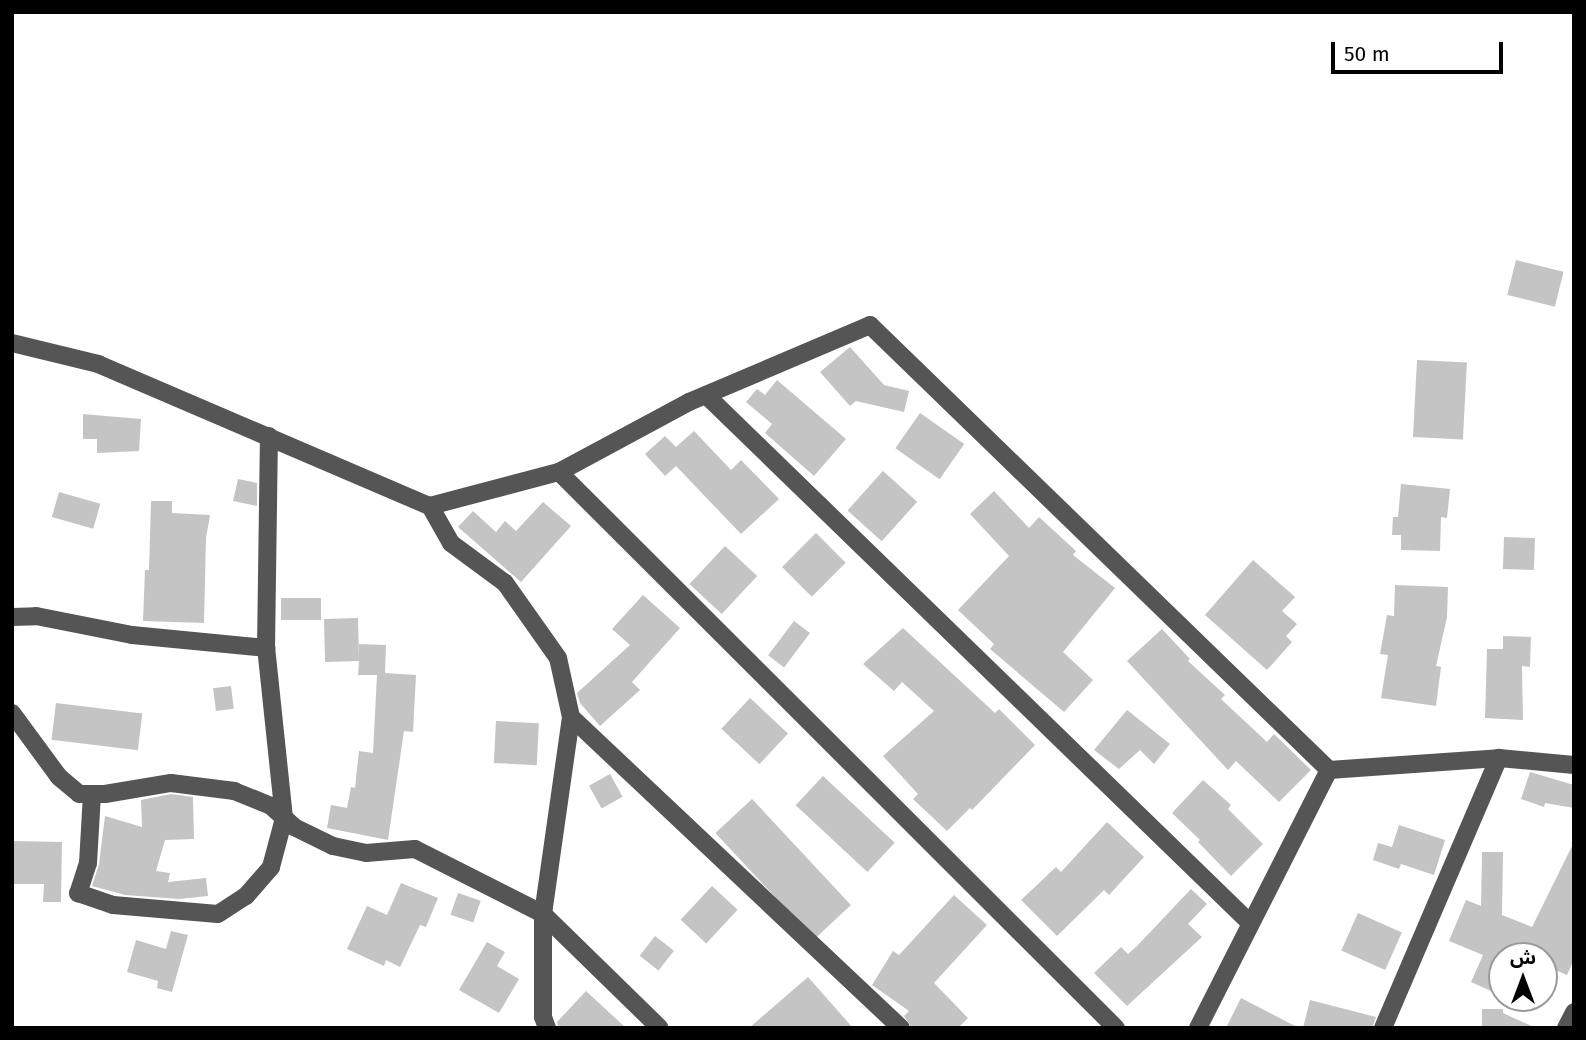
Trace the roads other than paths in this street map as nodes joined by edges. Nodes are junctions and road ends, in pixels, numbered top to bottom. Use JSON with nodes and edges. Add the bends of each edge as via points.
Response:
{"nodes":[{"id":1,"x":12,"y":342,"type":"edge"},
{"id":2,"x":706,"y":395,"type":"junction"},
{"id":3,"x":269,"y":436,"type":"junction"},
{"id":4,"x":559,"y":472,"type":"junction"},
{"id":5,"x":430,"y":506,"type":"junction"},
{"id":6,"x":12,"y":617,"type":"edge"},
{"id":7,"x":266,"y":648,"type":"junction"},
{"id":8,"x":12,"y":713,"type":"edge"},
{"id":9,"x":571,"y":717,"type":"junction"},
{"id":10,"x":1499,"y":758,"type":"junction"},
{"id":11,"x":1574,"y":765,"type":"edge"},
{"id":12,"x":1329,"y":770,"type":"junction"},
{"id":13,"x":92,"y":794,"type":"junction"},
{"id":14,"x":284,"y":818,"type":"junction"},
{"id":15,"x":542,"y":914,"type":"junction"},
{"id":16,"x":1250,"y":923,"type":"junction"},
{"id":17,"x":1574,"y":1012,"type":"edge"},
{"id":18,"x":547,"y":1028,"type":"edge"},
{"id":19,"x":660,"y":1028,"type":"edge"},
{"id":20,"x":901,"y":1028,"type":"edge"},
{"id":21,"x":1116,"y":1028,"type":"edge"},
{"id":22,"x":1198,"y":1028,"type":"edge"},
{"id":23,"x":1383,"y":1028,"type":"edge"},
{"id":24,"x":1566,"y":1028,"type":"edge"}],
"edges":[{"from":1,"to":3,"type":"street","via":[[98,365]]},
{"from":2,"to":4,"type":"street"},
{"from":2,"to":12,"type":"street","via":[[870,325]]},
{"from":2,"to":16,"type":"street"},
{"from":3,"to":5,"type":"street"},
{"from":3,"to":7,"type":"street"},
{"from":4,"to":5,"type":"street"},
{"from":4,"to":21,"type":"street"},
{"from":5,"to":9,"type":"street","via":[[451,543],[505,583],[558,658]]},
{"from":6,"to":7,"type":"street","via":[[36,616],[132,635]]},
{"from":7,"to":14,"type":"street"},
{"from":8,"to":13,"type":"street","via":[[59,777],[79,794]]},
{"from":9,"to":15,"type":"street"},
{"from":9,"to":20,"type":"street"},
{"from":10,"to":11,"type":"street"},
{"from":10,"to":12,"type":"street"},
{"from":10,"to":23,"type":"street"},
{"from":12,"to":16,"type":"street"},
{"from":13,"to":14,"type":"street","via":[[171,783],[234,791],[271,806]]},
{"from":13,"to":14,"type":"street","via":[[88,863],[78,893],[113,905],[218,914],[246,896],[271,867]]},
{"from":14,"to":15,"type":"street","via":[[333,846],[366,853],[415,849]]},
{"from":15,"to":18,"type":"street"},
{"from":15,"to":19,"type":"street"},
{"from":16,"to":22,"type":"street"},
{"from":17,"to":24,"type":"street"}]}
